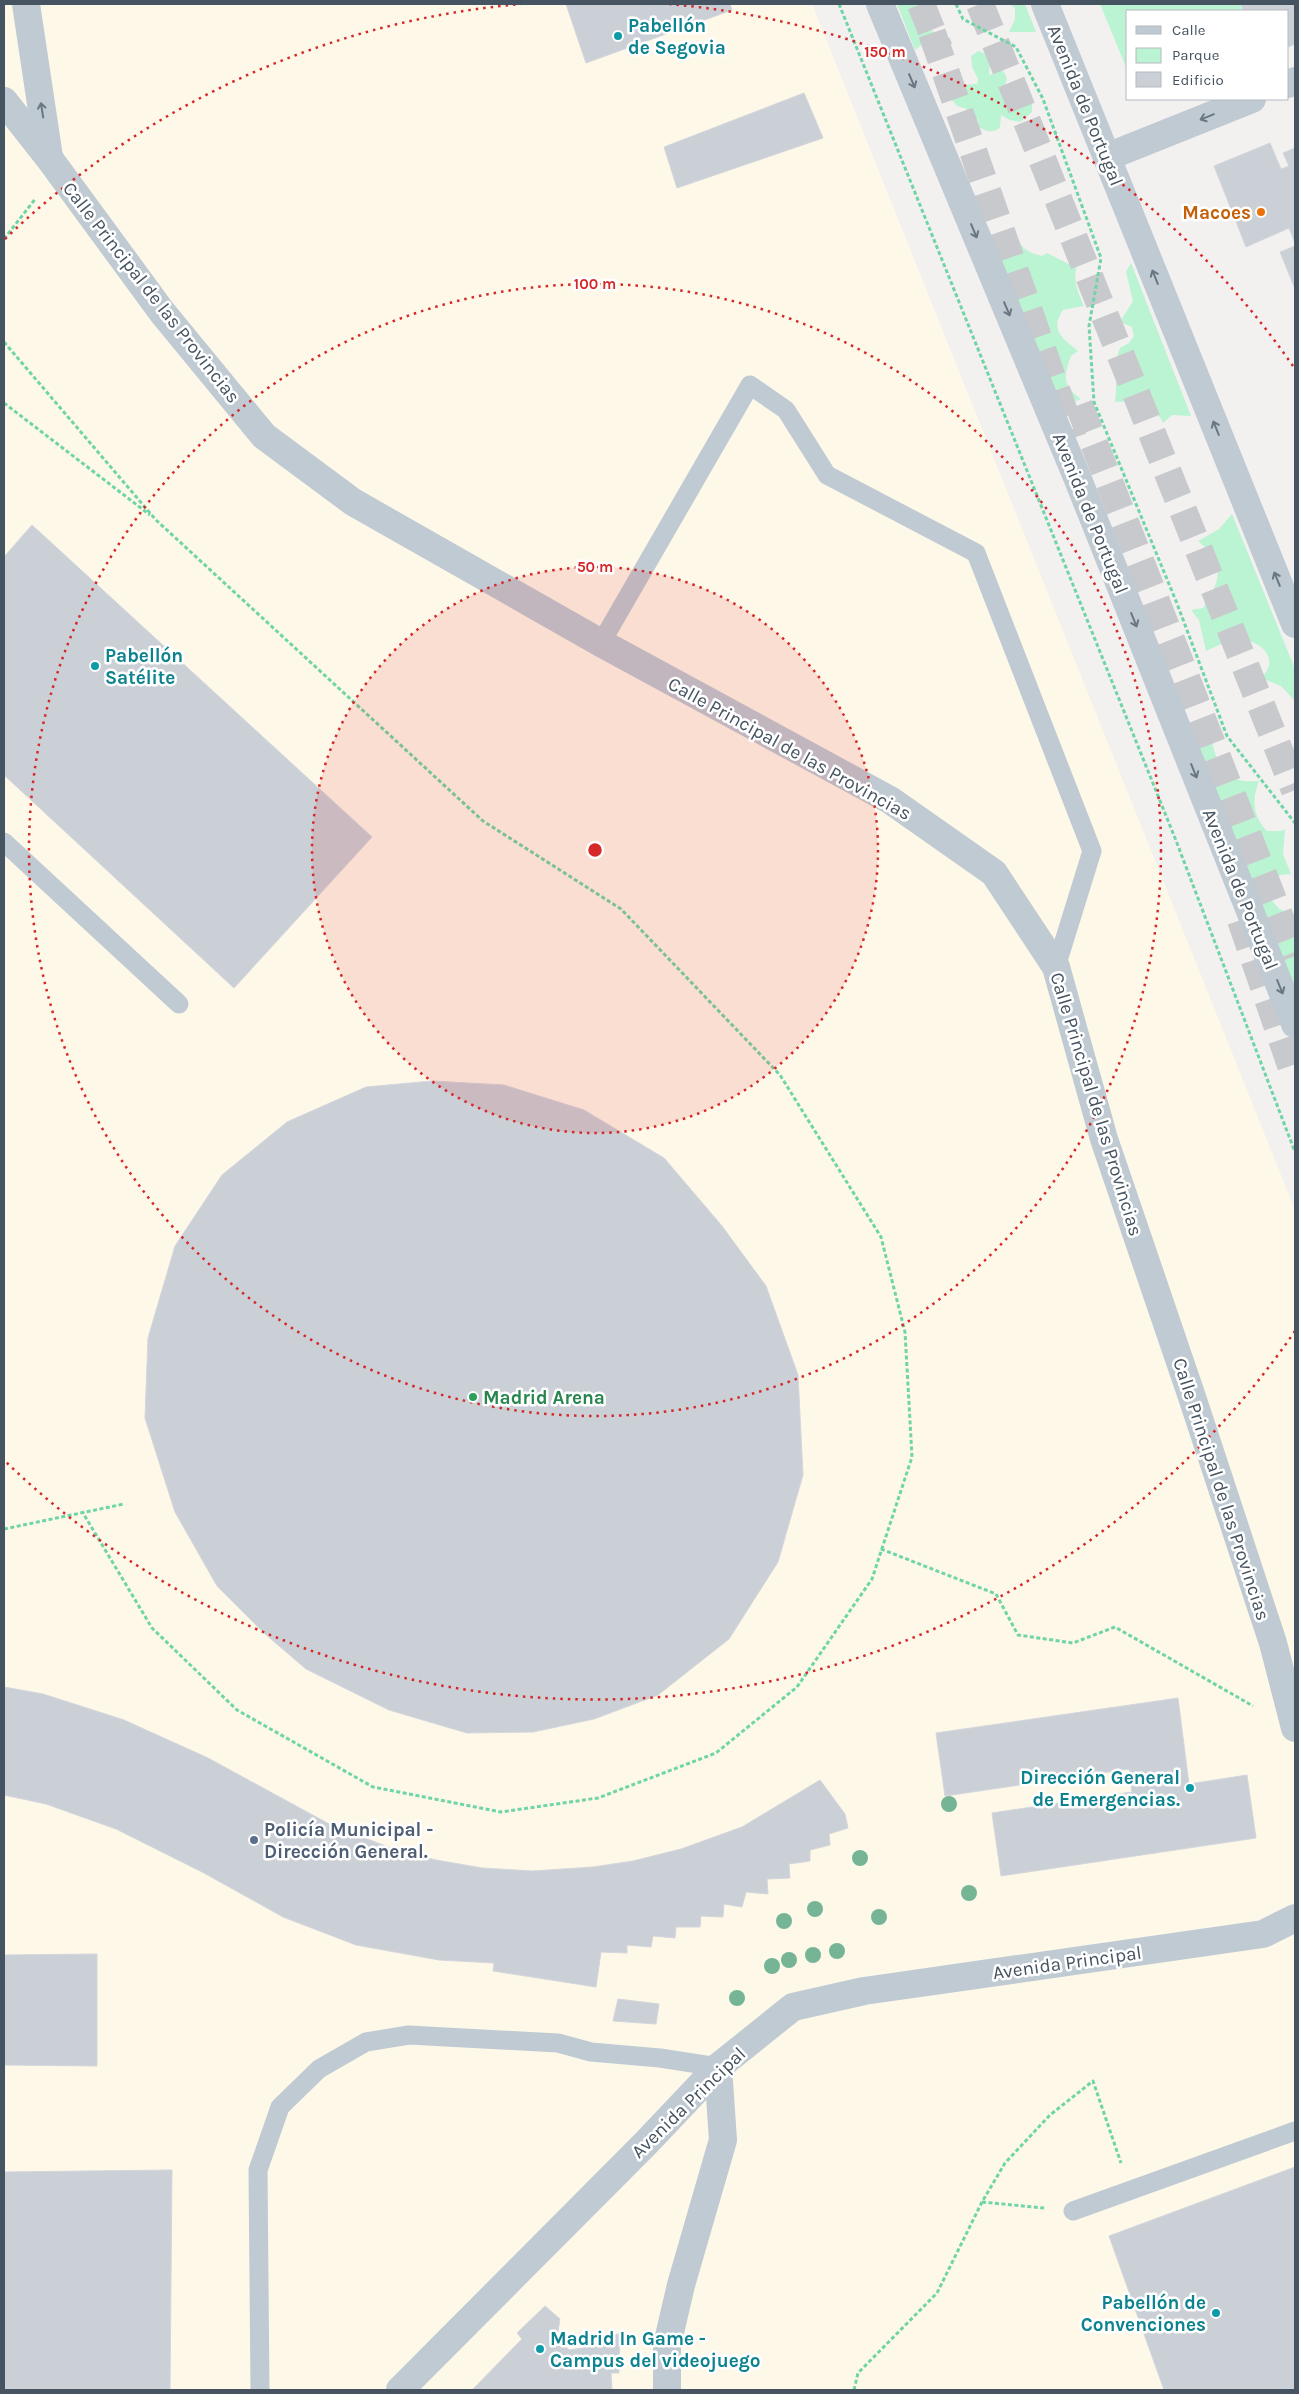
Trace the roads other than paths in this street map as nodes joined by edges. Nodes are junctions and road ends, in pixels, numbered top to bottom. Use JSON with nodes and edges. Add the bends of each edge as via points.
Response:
{"nodes":[{"id":1,"x":26,"y":4,"type":"edge"},
{"id":2,"x":880,"y":4,"type":"edge"},
{"id":3,"x":1045,"y":4,"type":"edge"},
{"id":4,"x":1249,"y":100,"type":"edge"},
{"id":5,"x":4,"y":101,"type":"edge"},
{"id":6,"x":1106,"y":157,"type":"junction"},
{"id":7,"x":49,"y":158,"type":"junction"},
{"id":8,"x":1295,"y":624,"type":"edge"},
{"id":9,"x":601,"y":643,"type":"junction"},
{"id":10,"x":4,"y":842,"type":"edge"},
{"id":11,"x":1056,"y":967,"type":"junction"},
{"id":12,"x":179,"y":1004,"type":"dead end"},
{"id":13,"x":1295,"y":1024,"type":"edge"},
{"id":14,"x":1295,"y":1728,"type":"edge"},
{"id":15,"x":1295,"y":1918,"type":"edge"},
{"id":16,"x":1263,"y":1934,"type":"junction"},
{"id":17,"x":1295,"y":1940,"type":"edge"},
{"id":18,"x":718,"y":2067,"type":"junction"},
{"id":19,"x":1295,"y":2131,"type":"edge"},
{"id":20,"x":1072,"y":2211,"type":"road end"},
{"id":21,"x":260,"y":2390,"type":"edge"},
{"id":22,"x":400,"y":2390,"type":"edge"},
{"id":23,"x":667,"y":2390,"type":"edge"}],
"edges":[{"from":7,"to":1,"type":"street","name":"Calle Principal de las Provincias","one_way":true},
{"from":2,"to":13,"type":"street","name":"Avenida de Portugal","one_way":true,"via":[[1077,477]]},
{"from":3,"to":6,"type":"street","name":"Avenida de Portugal"},
{"from":4,"to":6,"type":"street","one_way":true},
{"from":5,"to":7,"type":"street"},
{"from":8,"to":6,"type":"street","name":"Avenida de Portugal","one_way":true},
{"from":7,"to":9,"type":"street","name":"Calle Principal de las Provincias","via":[[162,312],[264,436],[354,502]]},
{"from":9,"to":11,"type":"street","name":"Calle Principal de las Provincias","via":[[890,800],[994,873]]},
{"from":9,"to":11,"type":"lane","via":[[750,385],[786,410],[827,475],[976,553],[1092,851]]},
{"from":10,"to":12,"type":"lane"},
{"from":11,"to":14,"type":"street","name":"Calle Principal de las Provincias","via":[[1104,1139],[1270,1633]]},
{"from":15,"to":16,"type":"street","name":"Avenida Principal"},
{"from":16,"to":17,"type":"street","name":"Avenida Principal"},
{"from":16,"to":18,"type":"street","name":"Avenida Principal","via":[[864,1991],[793,2007]]},
{"from":18,"to":21,"type":"lane","via":[[591,2052],[558,2043],[409,2035],[366,2042],[319,2069],[280,2107],[258,2170]]},
{"from":18,"to":22,"type":"street","name":"Avenida Principal","via":[[646,2144]]},
{"from":18,"to":23,"type":"street","via":[[723,2140],[680,2285],[668,2345]]},
{"from":19,"to":20,"type":"lane"}]}
